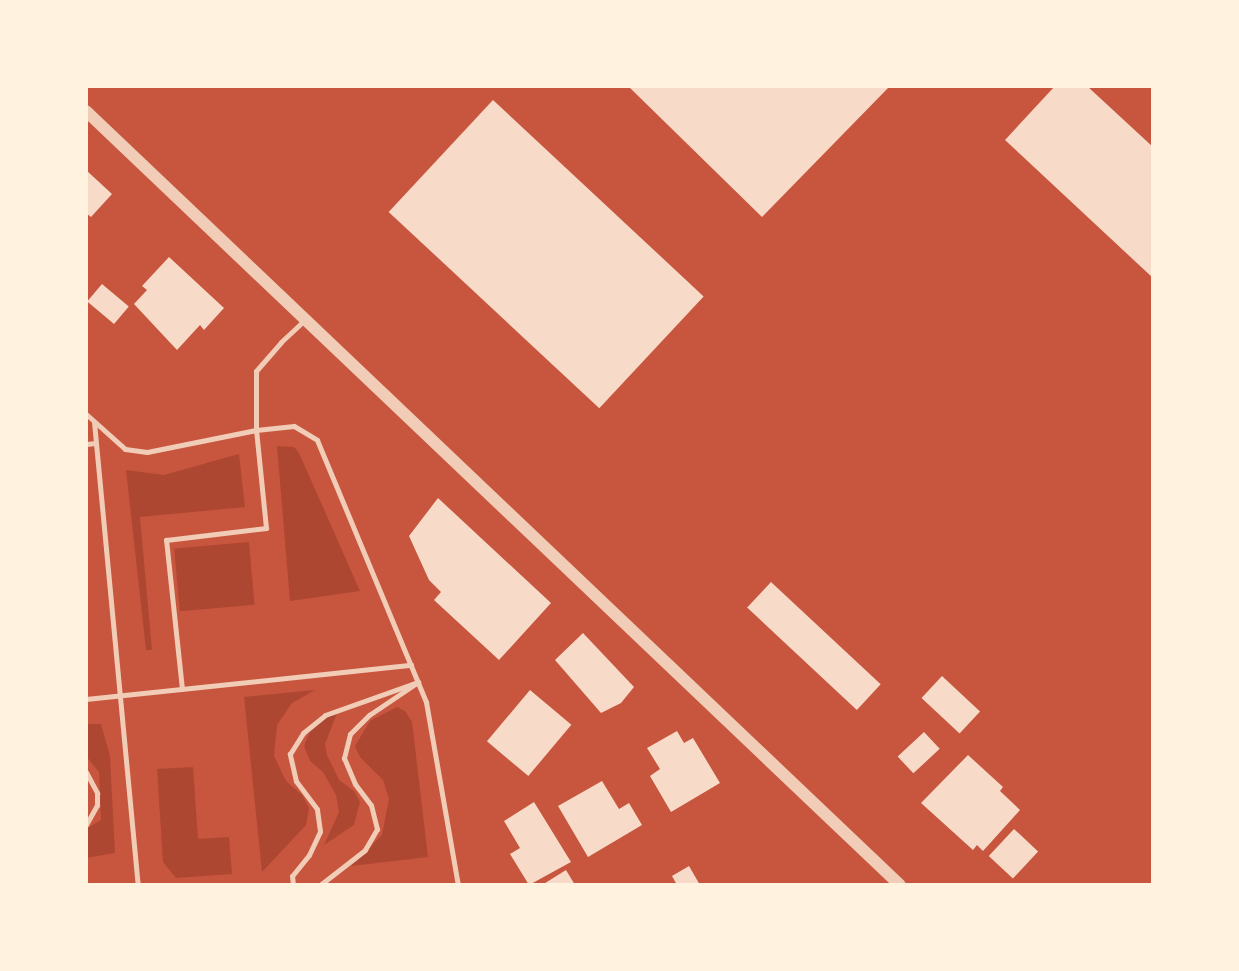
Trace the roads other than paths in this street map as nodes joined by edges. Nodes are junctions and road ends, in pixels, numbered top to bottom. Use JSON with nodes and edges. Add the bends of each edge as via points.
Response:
{"nodes":[{"id":1,"x":86,"y":111,"type":"edge"},
{"id":2,"x":306,"y":320,"type":"junction"},
{"id":3,"x":86,"y":414,"type":"edge"},
{"id":4,"x":94,"y":422,"type":"junction"},
{"id":5,"x":256,"y":430,"type":"junction"},
{"id":6,"x":96,"y":443,"type":"junction"},
{"id":7,"x":86,"y":444,"type":"edge"},
{"id":8,"x":411,"y":665,"type":"junction"},
{"id":9,"x":418,"y":682,"type":"junction"},
{"id":10,"x":182,"y":689,"type":"junction"},
{"id":11,"x":120,"y":696,"type":"junction"},
{"id":12,"x":86,"y":699,"type":"edge"},
{"id":13,"x":86,"y":772,"type":"edge"},
{"id":14,"x":86,"y":825,"type":"edge"},
{"id":15,"x":138,"y":885,"type":"edge"},
{"id":16,"x":293,"y":885,"type":"edge"},
{"id":17,"x":320,"y":885,"type":"edge"},
{"id":18,"x":457,"y":885,"type":"edge"},
{"id":19,"x":900,"y":885,"type":"edge"}],
"edges":[{"from":1,"to":2,"type":"street"},
{"from":2,"to":5,"type":"lane","via":[[256,371]]},
{"from":2,"to":19,"type":"street"},
{"from":3,"to":4,"type":"lane"},
{"from":4,"to":5,"type":"lane","via":[[125,449],[147,452]]},
{"from":4,"to":6,"type":"lane"},
{"from":5,"to":8,"type":"lane","via":[[294,426],[317,440]]},
{"from":5,"to":10,"type":"lane","via":[[266,528],[166,540]]},
{"from":6,"to":7,"type":"lane"},
{"from":6,"to":11,"type":"lane"},
{"from":8,"to":9,"type":"lane"},
{"from":8,"to":10,"type":"lane"},
{"from":9,"to":16,"type":"lane","via":[[325,715],[303,733],[290,754],[296,781],[317,809],[320,831],[292,876]]},
{"from":9,"to":17,"type":"lane","via":[[369,715],[350,734],[344,758],[371,805],[377,829],[365,850]]},
{"from":9,"to":18,"type":"lane","via":[[426,702]]},
{"from":10,"to":11,"type":"lane"},
{"from":11,"to":12,"type":"lane"},
{"from":11,"to":15,"type":"lane"},
{"from":13,"to":14,"type":"lane","via":[[97,793],[97,805]]}]}
